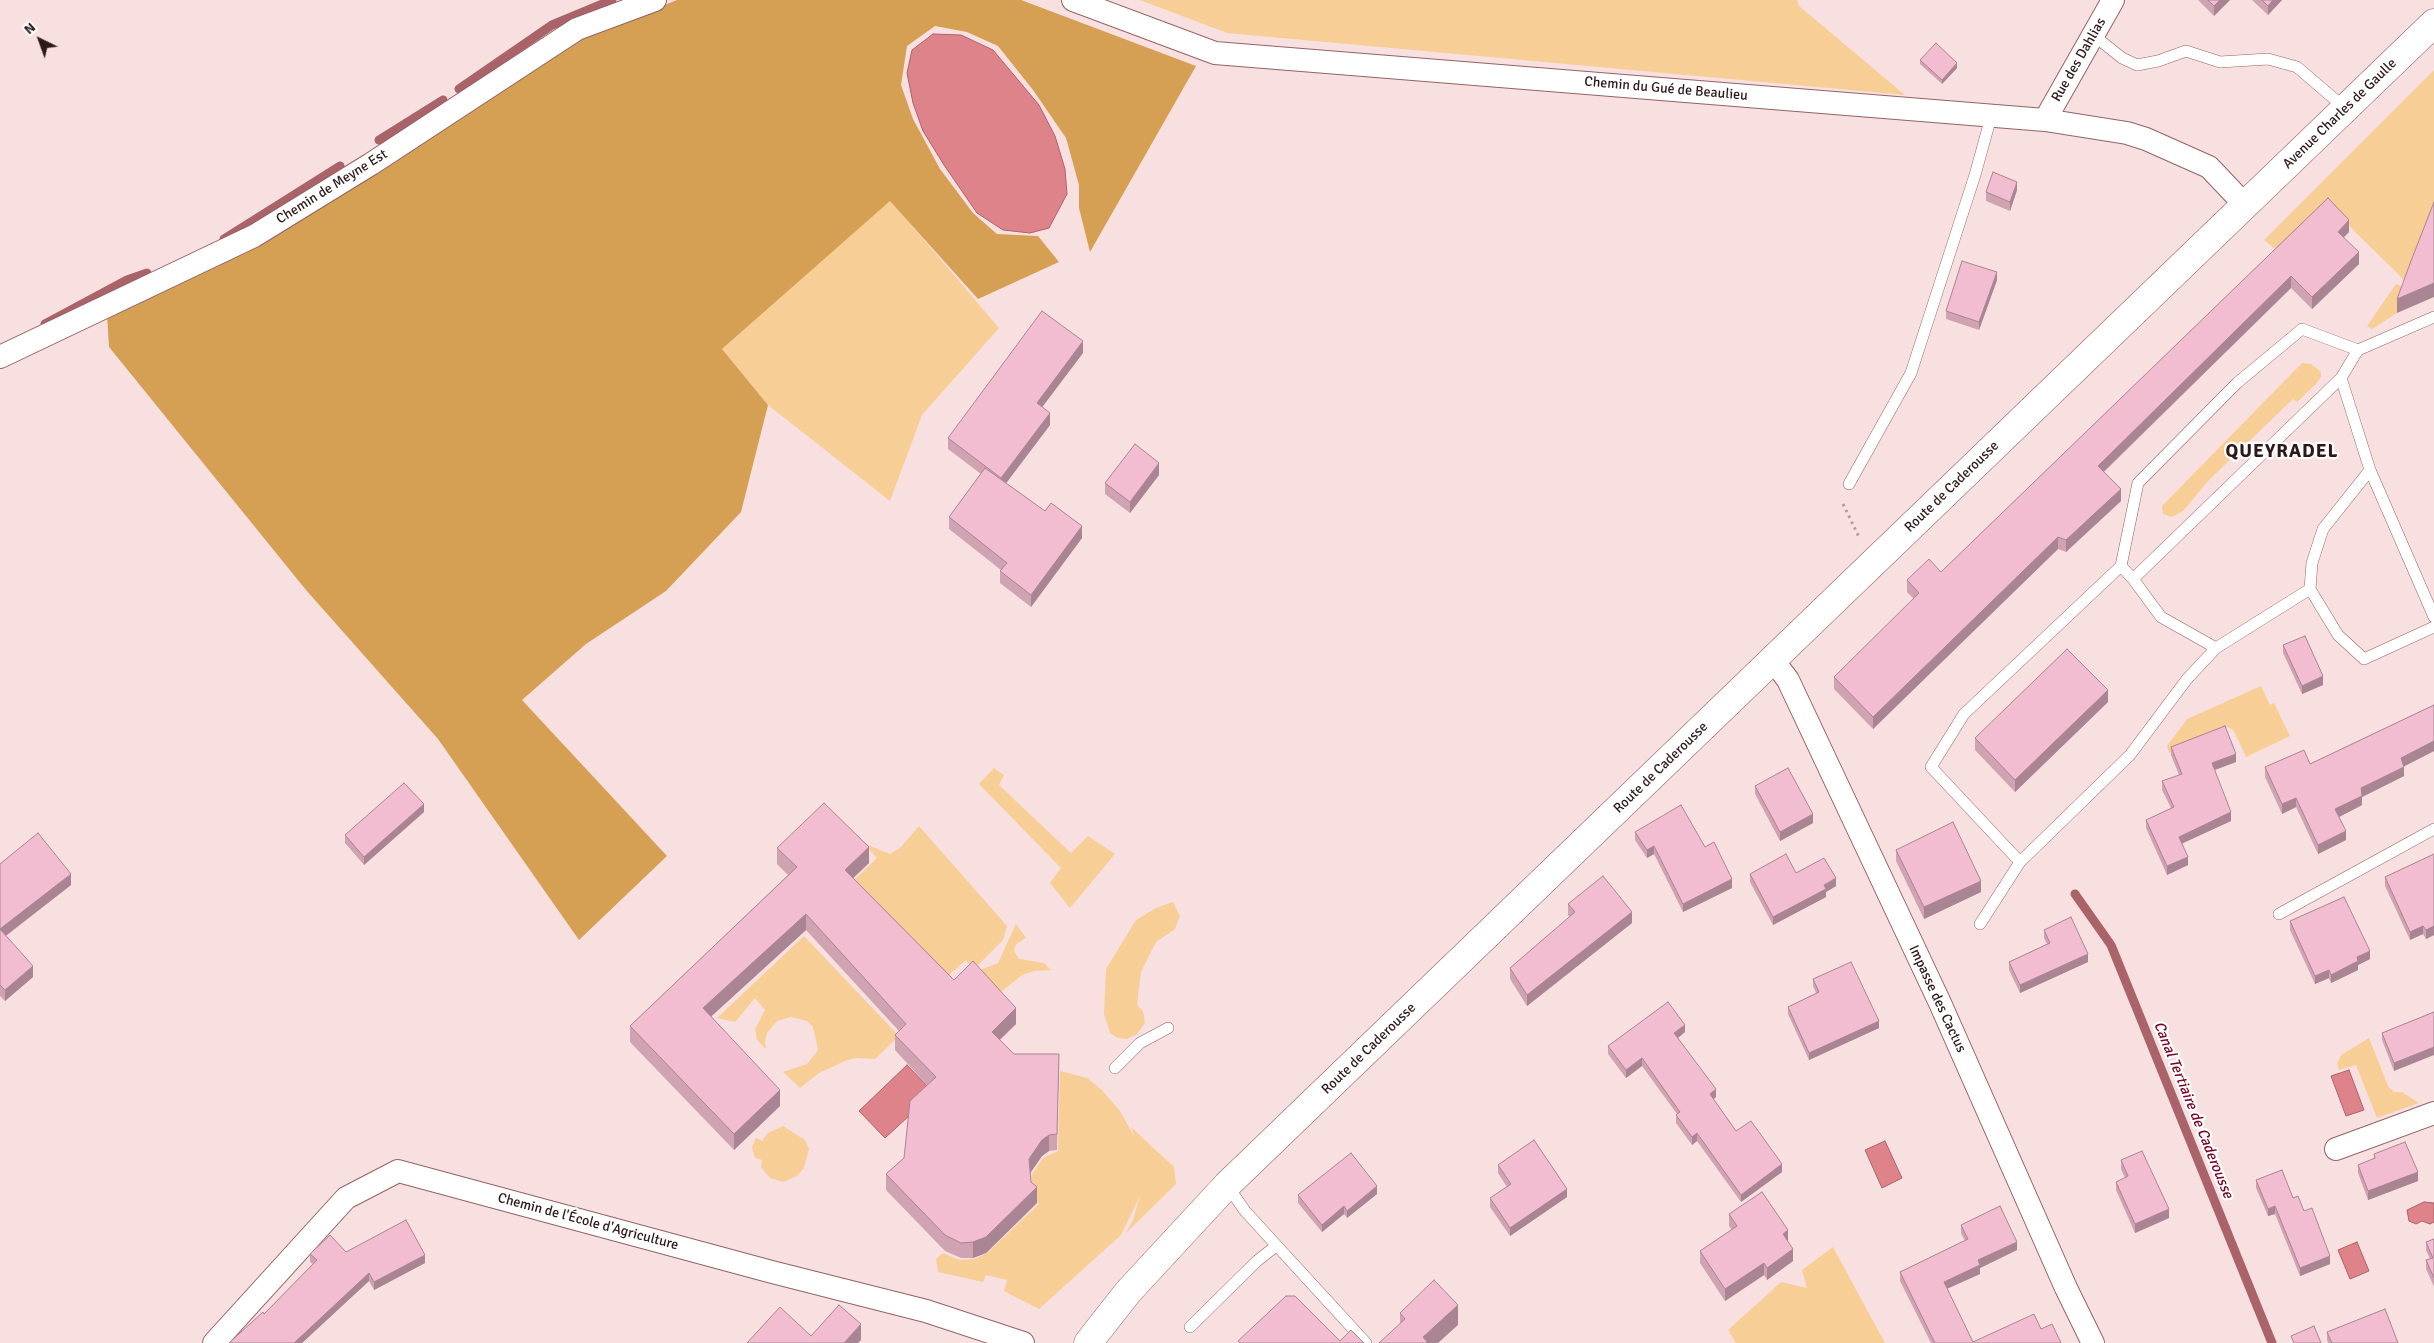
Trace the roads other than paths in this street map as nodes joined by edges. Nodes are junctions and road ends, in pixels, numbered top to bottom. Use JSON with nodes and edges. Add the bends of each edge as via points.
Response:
{"nodes":[{"id":1,"x":654,"y":0,"type":"edge"},
{"id":2,"x":1073,"y":0,"type":"edge"},
{"id":3,"x":2113,"y":0,"type":"edge"},
{"id":4,"x":2434,"y":23,"type":"edge"},
{"id":5,"x":2092,"y":34,"type":"junction"},
{"id":6,"x":2346,"y":109,"type":"junction"},
{"id":7,"x":1991,"y":117,"type":"junction"},
{"id":8,"x":2045,"y":120,"type":"junction"},
{"id":9,"x":2246,"y":205,"type":"junction"},
{"id":10,"x":2434,"y":317,"type":"edge"},
{"id":11,"x":2358,"y":350,"type":"junction"},
{"id":12,"x":0,"y":357,"type":"edge"},
{"id":13,"x":2341,"y":378,"type":"junction"},
{"id":14,"x":2370,"y":470,"type":"junction"},
{"id":15,"x":1849,"y":484,"type":"road end"},
{"id":16,"x":2121,"y":566,"type":"junction"},
{"id":17,"x":2133,"y":579,"type":"junction"},
{"id":18,"x":2310,"y":589,"type":"junction"},
{"id":19,"x":2434,"y":617,"type":"edge"},
{"id":20,"x":2434,"y":627,"type":"edge"},
{"id":21,"x":2216,"y":648,"type":"junction"},
{"id":22,"x":1773,"y":660,"type":"junction"},
{"id":23,"x":2434,"y":829,"type":"edge"},
{"id":24,"x":2020,"y":862,"type":"junction"},
{"id":25,"x":2278,"y":914,"type":"dead end"},
{"id":26,"x":1980,"y":924,"type":"dead end"},
{"id":27,"x":1168,"y":1028,"type":"dead end"},
{"id":28,"x":1114,"y":1068,"type":"dead end"},
{"id":29,"x":2434,"y":1113,"type":"edge"},
{"id":30,"x":2336,"y":1149,"type":"dead end"},
{"id":31,"x":1227,"y":1185,"type":"junction"},
{"id":32,"x":1276,"y":1246,"type":"junction"},
{"id":33,"x":1190,"y":1327,"type":"dead end"},
{"id":34,"x":214,"y":1343,"type":"edge"},
{"id":35,"x":1023,"y":1343,"type":"edge"},
{"id":36,"x":1088,"y":1343,"type":"edge"},
{"id":37,"x":1366,"y":1343,"type":"edge"},
{"id":38,"x":2093,"y":1343,"type":"edge"}],
"edges":[{"from":1,"to":12,"type":"street","name":"Chemin de Meyne Est","via":[[578,29],[254,236]]},
{"from":2,"to":7,"type":"street","name":"Chemin du Gué de Beaulieu","via":[[1215,53]]},
{"from":3,"to":5,"type":"street","name":"Rue des Dahlias"},
{"from":4,"to":6,"type":"main road","name":"Avenue Charles de Gaulle"},
{"from":5,"to":6,"type":"lane","via":[[2122,58],[2138,65],[2186,51],[2220,62],[2268,59],[2297,66]]},
{"from":5,"to":8,"type":"street","name":"Rue des Dahlias"},
{"from":6,"to":9,"type":"main road","name":"Avenue Charles de Gaulle"},
{"from":7,"to":8,"type":"street","name":"Chemin du Gué de Beaulieu"},
{"from":7,"to":15,"type":"lane","via":[[1989,132],[1911,373]]},
{"from":8,"to":9,"type":"street","name":"Chemin du Gué de Beaulieu","via":[[2127,133],[2174,150],[2209,167]]},
{"from":9,"to":22,"type":"main road","name":"Route de Caderousse"},
{"from":10,"to":11,"type":"lane"},
{"from":11,"to":13,"type":"lane"},
{"from":11,"to":16,"type":"lane","via":[[2302,329],[2237,383],[2138,483]]},
{"from":13,"to":14,"type":"lane"},
{"from":13,"to":17,"type":"lane"},
{"from":14,"to":18,"type":"lane","via":[[2323,529],[2312,563]]},
{"from":14,"to":19,"type":"lane"},
{"from":16,"to":17,"type":"lane"},
{"from":16,"to":24,"type":"lane","via":[[1964,714],[1931,767]]},
{"from":17,"to":21,"type":"lane","via":[[2161,617]]},
{"from":18,"to":20,"type":"lane","via":[[2338,635],[2364,658]]},
{"from":18,"to":21,"type":"lane"},
{"from":21,"to":24,"type":"lane","via":[[2187,679],[2130,755]]},
{"from":22,"to":31,"type":"main road","name":"Route de Caderousse"},
{"from":22,"to":38,"type":"street","name":"Impasse des Cactus","via":[[1788,680],[1940,1003]]},
{"from":23,"to":25,"type":"lane"},
{"from":24,"to":26,"type":"lane"},
{"from":27,"to":28,"type":"lane","via":[[1140,1043]]},
{"from":29,"to":30,"type":"street"},
{"from":31,"to":32,"type":"lane"},
{"from":31,"to":36,"type":"main road","name":"Route de Caderousse","via":[[1128,1292]]},
{"from":32,"to":33,"type":"lane"},
{"from":32,"to":37,"type":"lane"},
{"from":34,"to":35,"type":"street","name":"Chemin de l'École d'Agriculture","via":[[346,1198],[398,1171],[926,1311]]}]}
